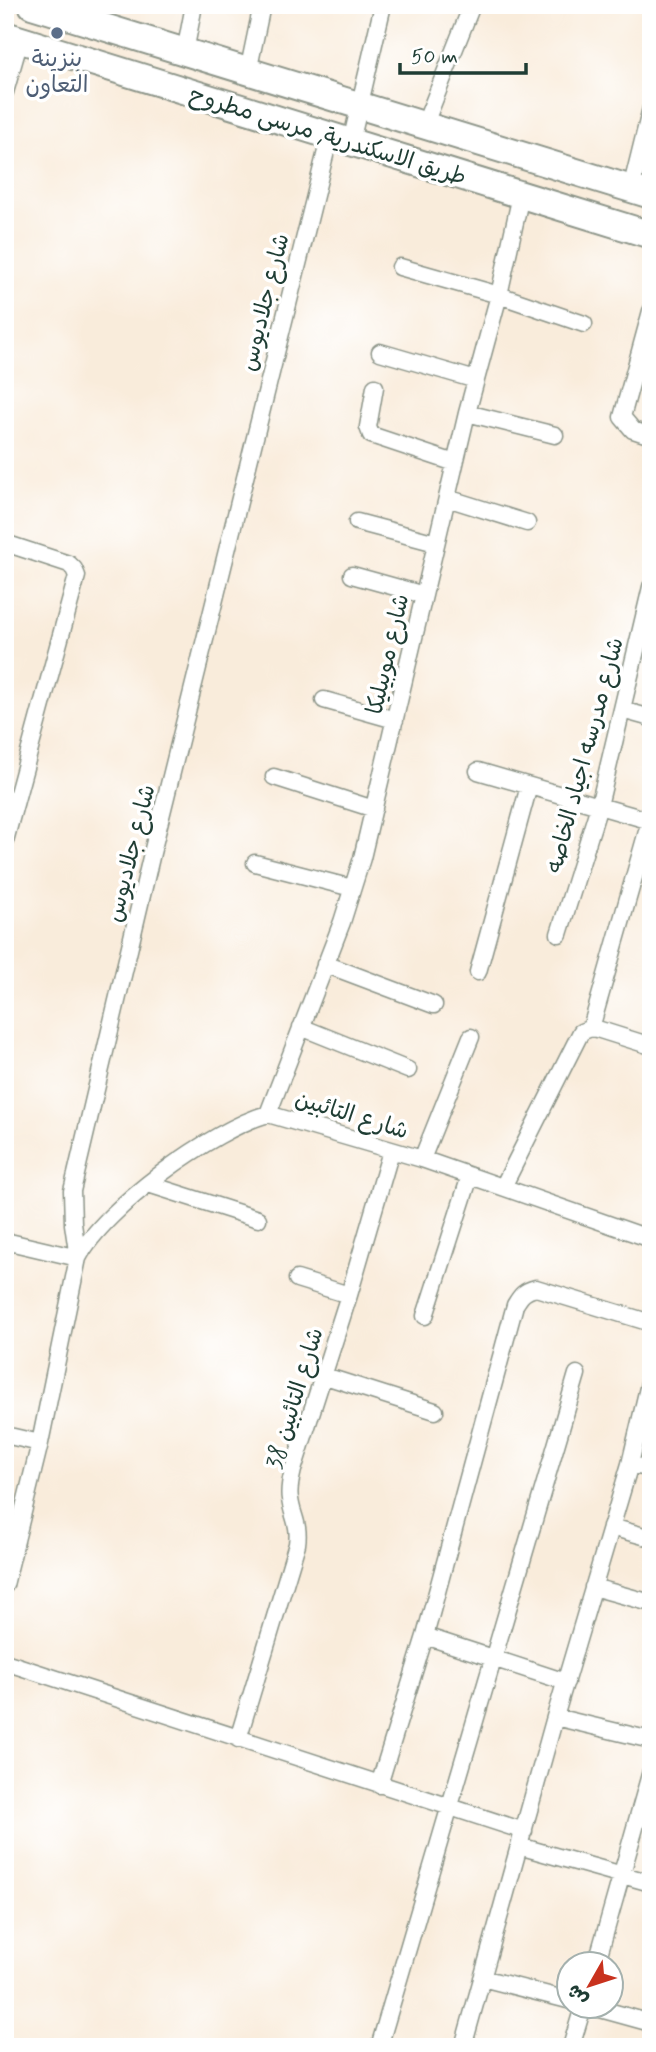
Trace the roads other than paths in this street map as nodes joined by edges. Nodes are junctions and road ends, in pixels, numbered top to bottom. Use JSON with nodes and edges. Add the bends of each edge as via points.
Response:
{"nodes":[{"id":1,"x":32,"y":5,"type":"edge"},
{"id":2,"x":194,"y":5,"type":"edge"},
{"id":3,"x":262,"y":5,"type":"edge"},
{"id":4,"x":383,"y":5,"type":"edge"},
{"id":5,"x":472,"y":5,"type":"edge"},
{"id":6,"x":64,"y":10,"type":"edge"},
{"id":7,"x":12,"y":38,"type":"edge"},
{"id":8,"x":185,"y":52,"type":"junction"},
{"id":9,"x":248,"y":72,"type":"junction"},
{"id":10,"x":299,"y":87,"type":"junction"},
{"id":11,"x":5,"y":92,"type":"edge"},
{"id":12,"x":360,"y":106,"type":"junction"},
{"id":13,"x":651,"y":108,"type":"edge"},
{"id":14,"x":289,"y":122,"type":"junction"},
{"id":15,"x":424,"y":126,"type":"junction"},
{"id":16,"x":340,"y":138,"type":"junction"},
{"id":17,"x":641,"y":192,"type":"edge"},
{"id":18,"x":521,"y":195,"type":"junction"},
{"id":19,"x":651,"y":235,"type":"edge"},
{"id":20,"x":400,"y":267,"type":"dead end"},
{"id":21,"x":499,"y":295,"type":"junction"},
{"id":22,"x":651,"y":311,"type":"edge"},
{"id":23,"x":584,"y":324,"type":"dead end"},
{"id":24,"x":380,"y":352,"type":"dead end"},
{"id":25,"x":476,"y":380,"type":"junction"},
{"id":26,"x":375,"y":387,"type":"dead end"},
{"id":27,"x":467,"y":413,"type":"junction"},
{"id":28,"x":555,"y":435,"type":"dead end"},
{"id":29,"x":651,"y":436,"type":"edge"},
{"id":30,"x":455,"y":463,"type":"junction"},
{"id":31,"x":447,"y":498,"type":"junction"},
{"id":32,"x":357,"y":522,"type":"dead end"},
{"id":33,"x":527,"y":523,"type":"dead end"},
{"id":34,"x":5,"y":543,"type":"edge"},
{"id":35,"x":436,"y":543,"type":"junction"},
{"id":36,"x":352,"y":575,"type":"dead end"},
{"id":37,"x":651,"y":587,"type":"edge"},
{"id":38,"x":424,"y":595,"type":"junction"},
{"id":39,"x":324,"y":699,"type":"dead end"},
{"id":40,"x":622,"y":709,"type":"junction"},
{"id":41,"x":651,"y":718,"type":"edge"},
{"id":42,"x":395,"y":720,"type":"junction"},
{"id":43,"x":478,"y":771,"type":"dead end"},
{"id":44,"x":274,"y":777,"type":"dead end"},
{"id":45,"x":530,"y":786,"type":"junction"},
{"id":46,"x":599,"y":806,"type":"junction"},
{"id":47,"x":374,"y":809,"type":"junction"},
{"id":48,"x":650,"y":821,"type":"edge"},
{"id":49,"x":5,"y":841,"type":"edge"},
{"id":50,"x":255,"y":863,"type":"dead end"},
{"id":51,"x":352,"y":888,"type":"junction"},
{"id":52,"x":559,"y":934,"type":"dead end"},
{"id":53,"x":326,"y":964,"type":"junction"},
{"id":54,"x":478,"y":972,"type":"dead end"},
{"id":55,"x":434,"y":1005,"type":"dead end"},
{"id":56,"x":301,"y":1027,"type":"junction"},
{"id":57,"x":592,"y":1028,"type":"junction"},
{"id":58,"x":471,"y":1037,"type":"dead end"},
{"id":59,"x":651,"y":1046,"type":"edge"},
{"id":60,"x":408,"y":1070,"type":"dead end"},
{"id":61,"x":268,"y":1114,"type":"junction"},
{"id":62,"x":391,"y":1151,"type":"junction"},
{"id":63,"x":422,"y":1159,"type":"junction"},
{"id":64,"x":470,"y":1176,"type":"junction"},
{"id":65,"x":148,"y":1184,"type":"junction"},
{"id":66,"x":503,"y":1187,"type":"junction"},
{"id":67,"x":258,"y":1219,"type":"dead end"},
{"id":68,"x":651,"y":1239,"type":"edge"},
{"id":69,"x":5,"y":1241,"type":"edge"},
{"id":70,"x":78,"y":1258,"type":"junction"},
{"id":71,"x":297,"y":1279,"type":"dead end"},
{"id":72,"x":349,"y":1295,"type":"junction"},
{"id":73,"x":425,"y":1316,"type":"dead end"},
{"id":74,"x":651,"y":1323,"type":"edge"},
{"id":75,"x":577,"y":1374,"type":"dead end"},
{"id":76,"x":651,"y":1375,"type":"edge"},
{"id":77,"x":324,"y":1376,"type":"junction"},
{"id":78,"x":435,"y":1411,"type":"dead end"},
{"id":79,"x":5,"y":1435,"type":"edge"},
{"id":80,"x":40,"y":1443,"type":"junction"},
{"id":81,"x":630,"y":1464,"type":"junction"},
{"id":82,"x":651,"y":1469,"type":"edge"},
{"id":83,"x":611,"y":1527,"type":"junction"},
{"id":84,"x":651,"y":1538,"type":"edge"},
{"id":85,"x":5,"y":1585,"type":"edge"},
{"id":86,"x":593,"y":1587,"type":"junction"},
{"id":87,"x":651,"y":1603,"type":"edge"},
{"id":88,"x":425,"y":1636,"type":"junction"},
{"id":89,"x":495,"y":1658,"type":"junction"},
{"id":90,"x":5,"y":1662,"type":"edge"},
{"id":91,"x":566,"y":1682,"type":"junction"},
{"id":92,"x":555,"y":1717,"type":"junction"},
{"id":93,"x":238,"y":1739,"type":"junction"},
{"id":94,"x":651,"y":1740,"type":"edge"},
{"id":95,"x":651,"y":1771,"type":"edge"},
{"id":96,"x":379,"y":1785,"type":"junction"},
{"id":97,"x":450,"y":1808,"type":"junction"},
{"id":98,"x":521,"y":1839,"type":"junction"},
{"id":99,"x":622,"y":1874,"type":"junction"},
{"id":100,"x":651,"y":1883,"type":"edge"},
{"id":101,"x":600,"y":1951,"type":"edge"},
{"id":102,"x":482,"y":1978,"type":"junction"},
{"id":103,"x":554,"y":1996,"type":"edge"},
{"id":104,"x":624,"y":2016,"type":"edge"},
{"id":105,"x":579,"y":2021,"type":"edge"},
{"id":106,"x":651,"y":2023,"type":"edge"},
{"id":107,"x":379,"y":2047,"type":"edge"},
{"id":108,"x":463,"y":2047,"type":"edge"},
{"id":109,"x":572,"y":2047,"type":"edge"}],
"edges":[{"from":1,"to":6,"type":"main road","name":"طريق الاسكندرية, مرسى مطروح"},
{"from":2,"to":8,"type":"street"},
{"from":3,"to":9,"type":"street"},
{"from":4,"to":12,"type":"street","name":"شارع جلاديوس"},
{"from":5,"to":15,"type":"street"},
{"from":6,"to":8,"type":"main road","name":"طريق الاسكندرية, مرسى مطروح"},
{"from":7,"to":11,"type":"street"},
{"from":7,"to":14,"type":"main road","name":"طريق الاسكندرية, مرسى مطروح"},
{"from":8,"to":9,"type":"main road","name":"طريق الاسكندرية, مرسى مطروح"},
{"from":9,"to":10,"type":"main road","name":"طريق الاسكندرية, مرسى مطروح"},
{"from":10,"to":12,"type":"main road","name":"طريق الاسكندرية, مرسى مطروح"},
{"from":10,"to":14,"type":"main road"},
{"from":12,"to":15,"type":"main road","name":"طريق الاسكندرية, مرسى مطروح"},
{"from":12,"to":16,"type":"street","name":"شارع جلاديوس"},
{"from":13,"to":17,"type":"street"},
{"from":14,"to":16,"type":"main road","name":"طريق الاسكندرية, مرسى مطروح"},
{"from":15,"to":17,"type":"main road","name":"طريق الاسكندرية, مرسى مطروح"},
{"from":16,"to":18,"type":"main road","name":"طريق الاسكندرية, مرسى مطروح"},
{"from":16,"to":70,"type":"street","name":"شارع جلاديوس","via":[[276,345],[72,1192]]},
{"from":18,"to":19,"type":"main road","name":"طريق الاسكندرية, مرسى مطروح"},
{"from":18,"to":21,"type":"street","name":"شارع موبيليكا"},
{"from":20,"to":21,"type":"street"},
{"from":21,"to":23,"type":"street"},
{"from":21,"to":25,"type":"street","name":"شارع موبيليكا"},
{"from":22,"to":29,"type":"street","via":[[622,416],[633,430]]},
{"from":24,"to":25,"type":"street"},
{"from":25,"to":27,"type":"street","name":"شارع موبيليكا"},
{"from":26,"to":30,"type":"street","via":[[368,424],[371,435]]},
{"from":27,"to":28,"type":"street"},
{"from":27,"to":30,"type":"street","name":"شارع موبيليكا"},
{"from":30,"to":31,"type":"street","name":"شارع موبيليكا"},
{"from":31,"to":33,"type":"street"},
{"from":31,"to":35,"type":"street","name":"شارع موبيليكا"},
{"from":32,"to":35,"type":"street"},
{"from":34,"to":49,"type":"street","via":[[69,564],[77,576]]},
{"from":35,"to":38,"type":"street","name":"شارع موبيليكا"},
{"from":36,"to":38,"type":"street"},
{"from":37,"to":40,"type":"street","name":"شارع مدرسه اجياد الخاصه"},
{"from":38,"to":42,"type":"street","name":"شارع موبيليكا"},
{"from":39,"to":42,"type":"street"},
{"from":40,"to":41,"type":"street"},
{"from":40,"to":46,"type":"street","name":"شارع مدرسه اجياد الخاصه"},
{"from":42,"to":47,"type":"street","name":"شارع موبيليكا"},
{"from":43,"to":45,"type":"street"},
{"from":44,"to":47,"type":"street"},
{"from":45,"to":46,"type":"street"},
{"from":45,"to":54,"type":"street"},
{"from":46,"to":48,"type":"street"},
{"from":46,"to":52,"type":"street","name":"شارع مدرسه اجياد الخاصه"},
{"from":47,"to":51,"type":"street","name":"شارع موبيليكا"},
{"from":48,"to":57,"type":"street"},
{"from":50,"to":51,"type":"street"},
{"from":51,"to":53,"type":"street","name":"شارع موبيليكا"},
{"from":53,"to":55,"type":"street"},
{"from":53,"to":56,"type":"street","name":"شارع موبيليكا"},
{"from":56,"to":60,"type":"street"},
{"from":56,"to":61,"type":"street","name":"شارع موبيليكا"},
{"from":57,"to":59,"type":"street"},
{"from":57,"to":66,"type":"street","via":[[577,1036]]},
{"from":58,"to":63,"type":"street"},
{"from":61,"to":62,"type":"street","name":"شارع التائبين"},
{"from":61,"to":65,"type":"street","name":"شارع التائبين","via":[[228,1132]]},
{"from":62,"to":63,"type":"street","name":"شارع التائبين"},
{"from":62,"to":72,"type":"street","name":"شارع التائبين 38"},
{"from":63,"to":64,"type":"street","name":"شارع التائبين"},
{"from":64,"to":66,"type":"street","name":"شارع التائبين"},
{"from":64,"to":73,"type":"street"},
{"from":65,"to":67,"type":"street"},
{"from":65,"to":70,"type":"street","name":"شارع التائبين","via":[[99,1227]]},
{"from":66,"to":68,"type":"street","name":"شارع التائبين"},
{"from":69,"to":70,"type":"street"},
{"from":70,"to":80,"type":"street","name":"شارع جلاديوس"},
{"from":71,"to":72,"type":"street"},
{"from":72,"to":77,"type":"street","name":"شارع التائبين 38"},
{"from":74,"to":88,"type":"street","via":[[536,1288],[520,1295]]},
{"from":75,"to":89,"type":"street"},
{"from":76,"to":81,"type":"street"},
{"from":77,"to":78,"type":"street"},
{"from":77,"to":93,"type":"street","name":"شارع التائبين 38","via":[[290,1486],[298,1521],[297,1544]]},
{"from":79,"to":80,"type":"street"},
{"from":80,"to":85,"type":"street","name":"شارع جلاديوس"},
{"from":81,"to":82,"type":"street"},
{"from":81,"to":83,"type":"street"},
{"from":83,"to":84,"type":"street"},
{"from":83,"to":86,"type":"street"},
{"from":86,"to":87,"type":"street"},
{"from":86,"to":91,"type":"street"},
{"from":88,"to":89,"type":"street"},
{"from":88,"to":96,"type":"street"},
{"from":89,"to":91,"type":"street"},
{"from":89,"to":97,"type":"street"},
{"from":90,"to":93,"type":"street"},
{"from":91,"to":92,"type":"street"},
{"from":92,"to":94,"type":"street"},
{"from":92,"to":98,"type":"street"},
{"from":93,"to":96,"type":"street"},
{"from":95,"to":99,"type":"street"},
{"from":96,"to":97,"type":"street"},
{"from":97,"to":98,"type":"street"},
{"from":97,"to":107,"type":"street"},
{"from":98,"to":99,"type":"street"},
{"from":98,"to":102,"type":"street"},
{"from":99,"to":100,"type":"street"},
{"from":99,"to":101,"type":"street"},
{"from":102,"to":103,"type":"street"},
{"from":102,"to":108,"type":"street"},
{"from":104,"to":106,"type":"street"},
{"from":105,"to":109,"type":"street"}]}
